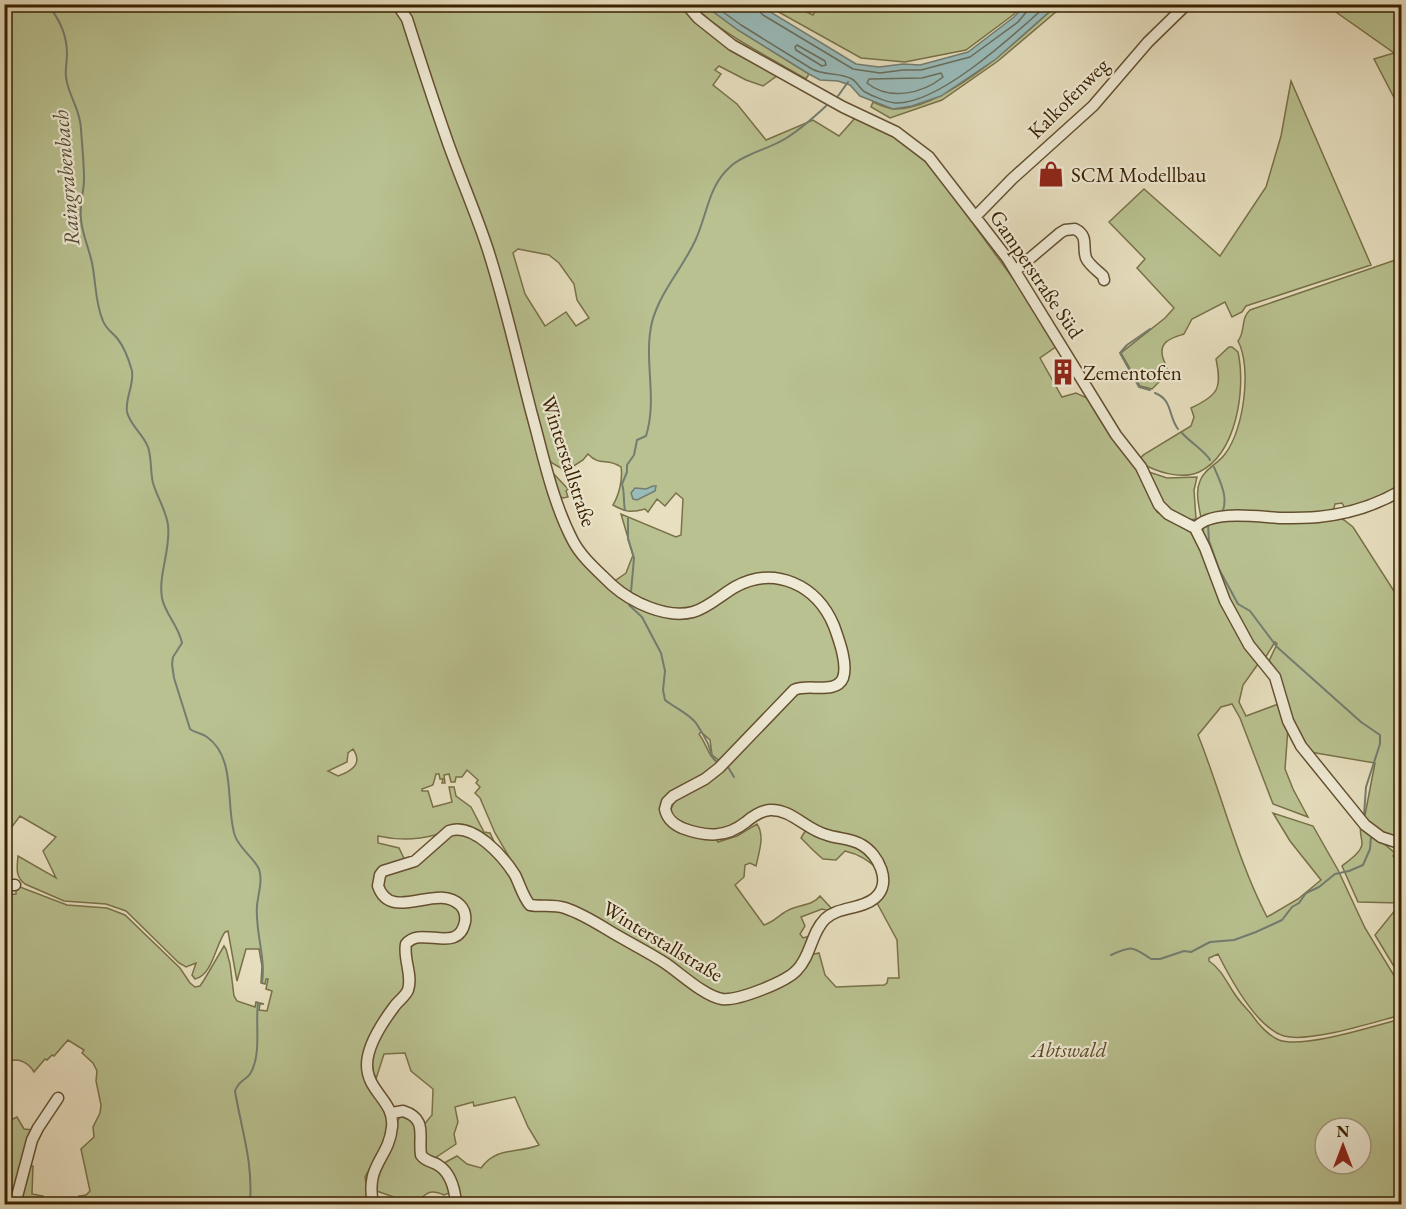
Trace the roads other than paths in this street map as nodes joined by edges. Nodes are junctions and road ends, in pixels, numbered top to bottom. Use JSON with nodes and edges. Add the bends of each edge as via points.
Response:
{"nodes":[{"id":1,"x":397,"y":4,"type":"edge"},
{"id":2,"x":686,"y":4,"type":"edge"},
{"id":3,"x":1187,"y":4,"type":"edge"},
{"id":4,"x":975,"y":217,"type":"junction"},
{"id":5,"x":1015,"y":271,"type":"junction"},
{"id":6,"x":1104,"y":280,"type":"dead end"},
{"id":7,"x":1401,"y":490,"type":"edge"},
{"id":8,"x":1195,"y":528,"type":"junction"},
{"id":9,"x":1401,"y":844,"type":"edge"},
{"id":10,"x":58,"y":1098,"type":"dead end"},
{"id":11,"x":392,"y":1113,"type":"junction"},
{"id":12,"x":15,"y":1204,"type":"edge"},
{"id":13,"x":373,"y":1204,"type":"edge"},
{"id":14,"x":456,"y":1204,"type":"edge"}],
"edges":[{"from":1,"to":11,"type":"street","name":"Winterstallstraße","via":[[407,20],[484,236],[549,477],[578,549],[625,596],[670,612],[701,609],[753,579],[787,580],[816,599],[828,613],[837,634],[844,668],[839,684],[794,690],[711,774],[670,799],[665,809],[668,818],[689,831],[715,836],[735,830],[759,813],[778,811],[818,832],[862,845],[877,861],[883,878],[875,898],[823,921],[795,972],[751,993],[721,999],[581,915],[557,906],[530,905],[511,870],[489,846],[466,830],[448,831],[415,861],[383,871],[378,880],[380,892],[392,902],[444,897],[458,903],[466,914],[463,927],[454,936],[416,937],[406,944],[408,987],[381,1025],[367,1062],[372,1084]]},
{"from":2,"to":4,"type":"street","name":"Gamperstraße Süd","via":[[732,45],[914,144],[945,175]]},
{"from":3,"to":4,"type":"street","name":"Kalkofenweg","via":[[1093,106]]},
{"from":4,"to":5,"type":"street","name":"Gamperstraße Süd"},
{"from":5,"to":6,"type":"street","via":[[1059,233],[1075,229],[1085,239],[1086,258]]},
{"from":5,"to":8,"type":"street","name":"Gamperstraße Süd","via":[[1116,435],[1141,467],[1159,505]]},
{"from":7,"to":8,"type":"street","via":[[1347,513],[1299,518],[1236,515],[1214,518]]},
{"from":8,"to":9,"type":"street","via":[[1230,610],[1249,645],[1275,677],[1288,721],[1302,746],[1365,825],[1381,837]]},
{"from":10,"to":12,"type":"street","via":[[32,1140]]},
{"from":11,"to":13,"type":"street","via":[[390,1136],[372,1176]]},
{"from":11,"to":14,"type":"street","via":[[405,1111],[416,1119],[422,1155],[440,1166],[449,1178]]}]}
